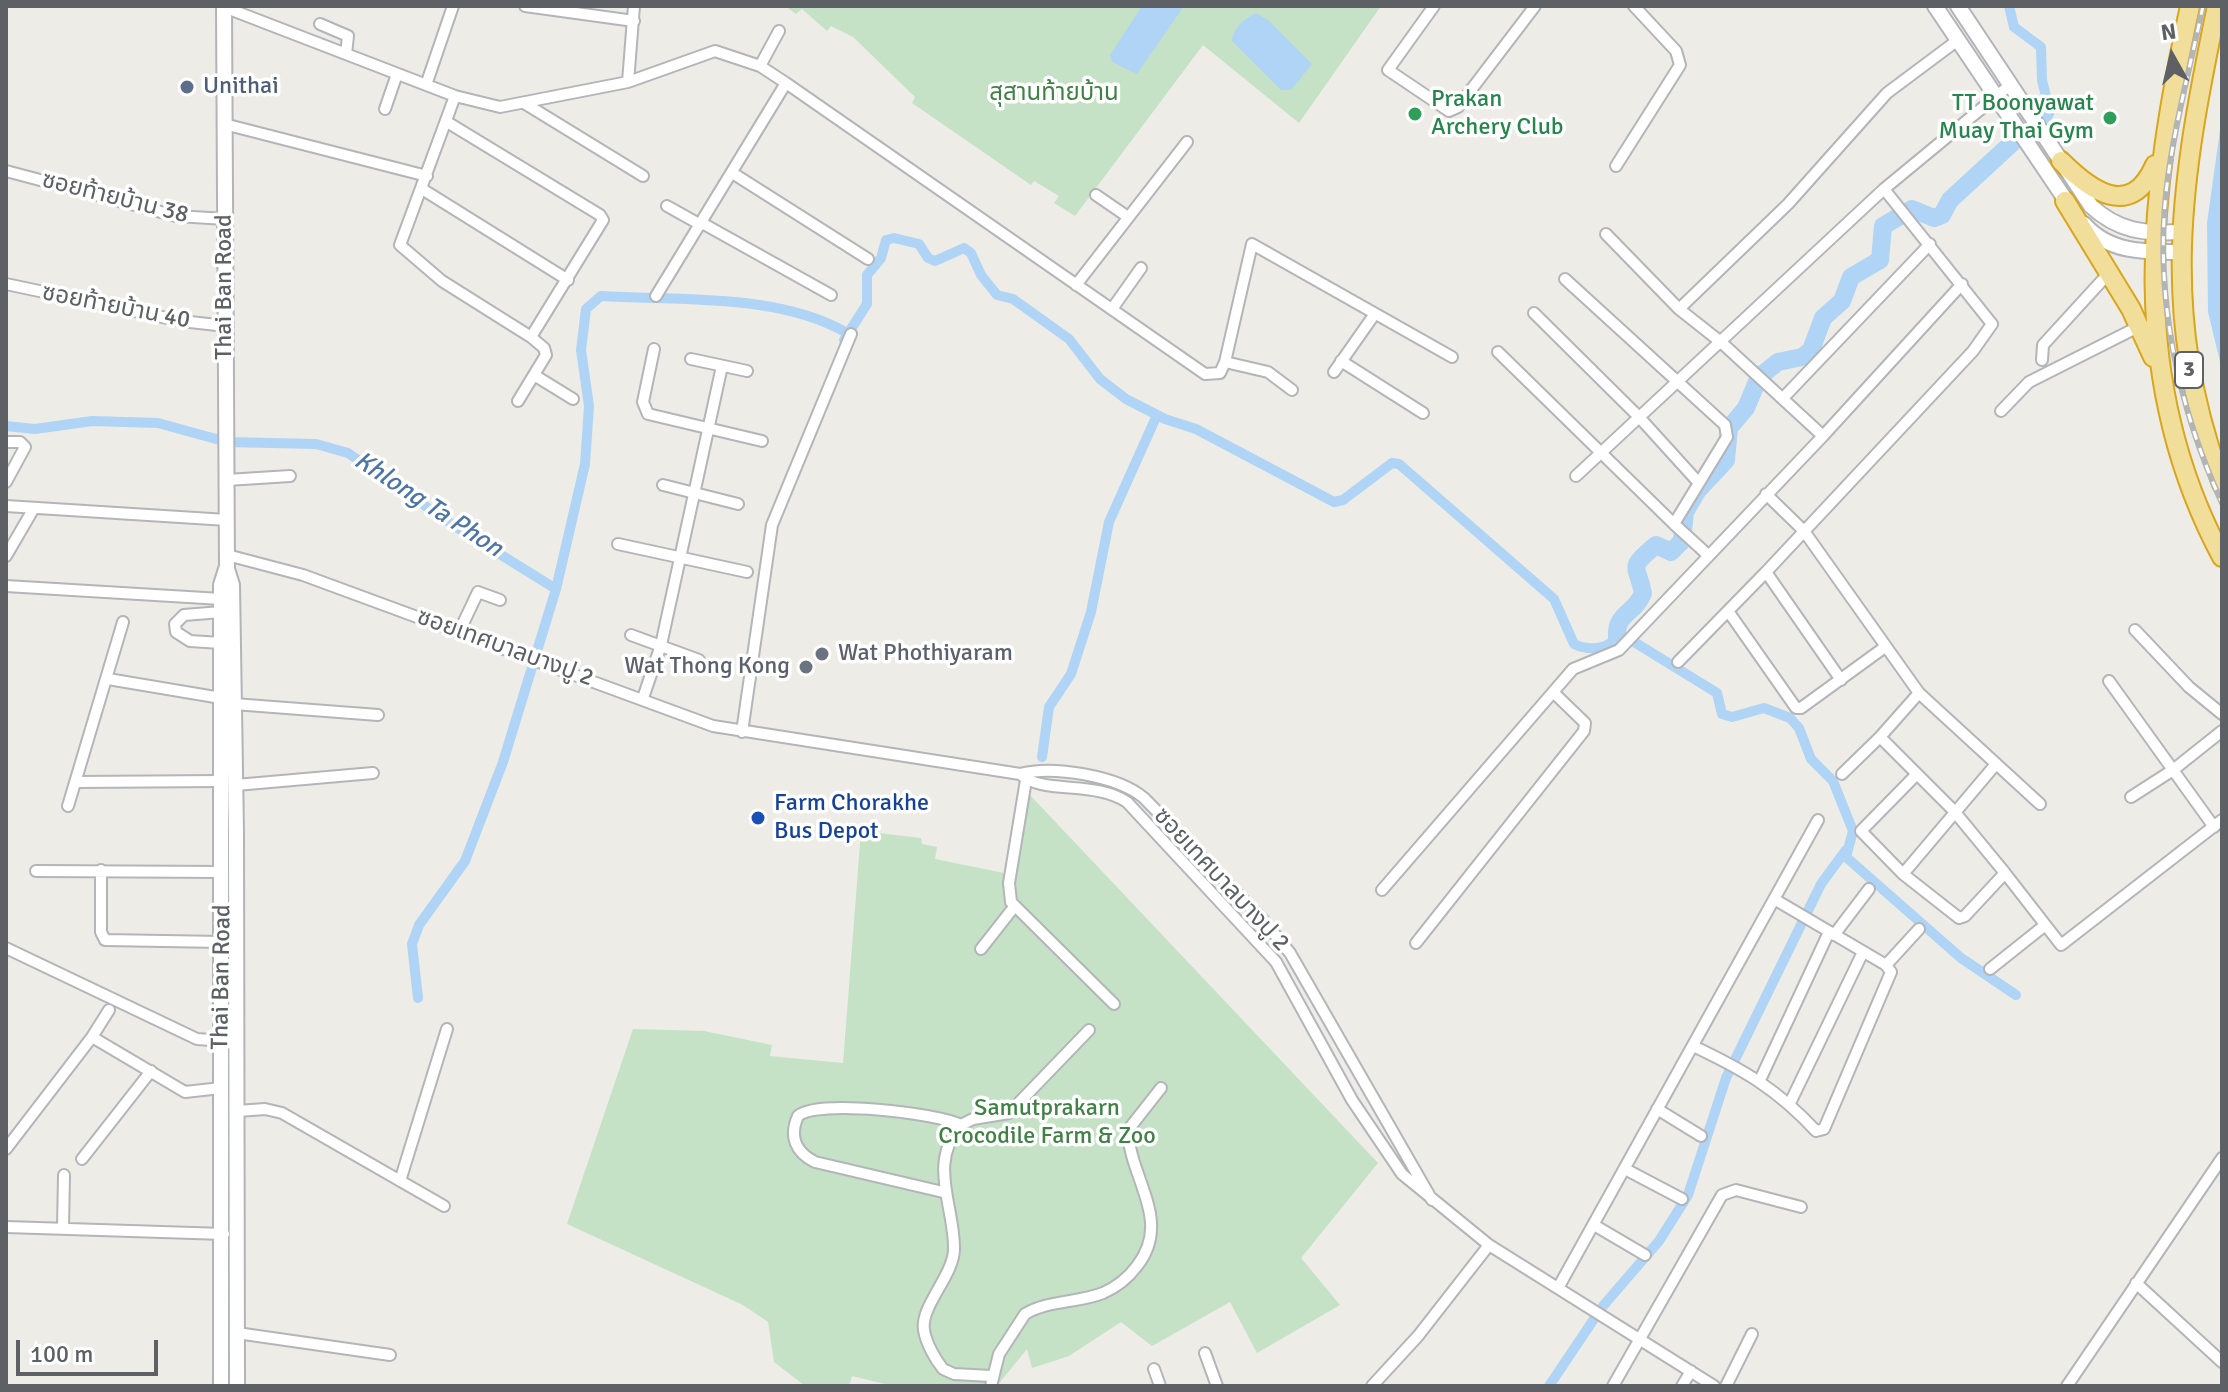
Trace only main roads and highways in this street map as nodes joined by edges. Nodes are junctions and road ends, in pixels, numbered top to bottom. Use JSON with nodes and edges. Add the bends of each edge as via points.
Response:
{"nodes":[{"id":1,"x":2190,"y":6,"type":"edge"},
{"id":2,"x":2217,"y":6,"type":"edge"},
{"id":3,"x":2164,"y":138,"type":"junction"},
{"id":4,"x":2061,"y":161,"type":"road end"},
{"id":5,"x":2065,"y":201,"type":"road end"},
{"id":6,"x":2163,"y":387,"type":"junction"},
{"id":7,"x":2222,"y":484,"type":"edge"},
{"id":8,"x":2222,"y":557,"type":"edge"}],
"edges":[{"from":1,"to":3,"type":"highway","number":"3"},
{"from":2,"to":7,"type":"highway","number":"3","via":[[2188,150],[2180,252],[2193,396]]},
{"from":3,"to":4,"type":"highway","via":[[2147,182],[2127,195],[2099,193]]},
{"from":3,"to":6,"type":"highway","number":"3","via":[[2153,243]]},
{"from":5,"to":6,"type":"highway","via":[[2140,326]]},
{"from":6,"to":8,"type":"highway","number":"3","via":[[2189,481]]}]}
